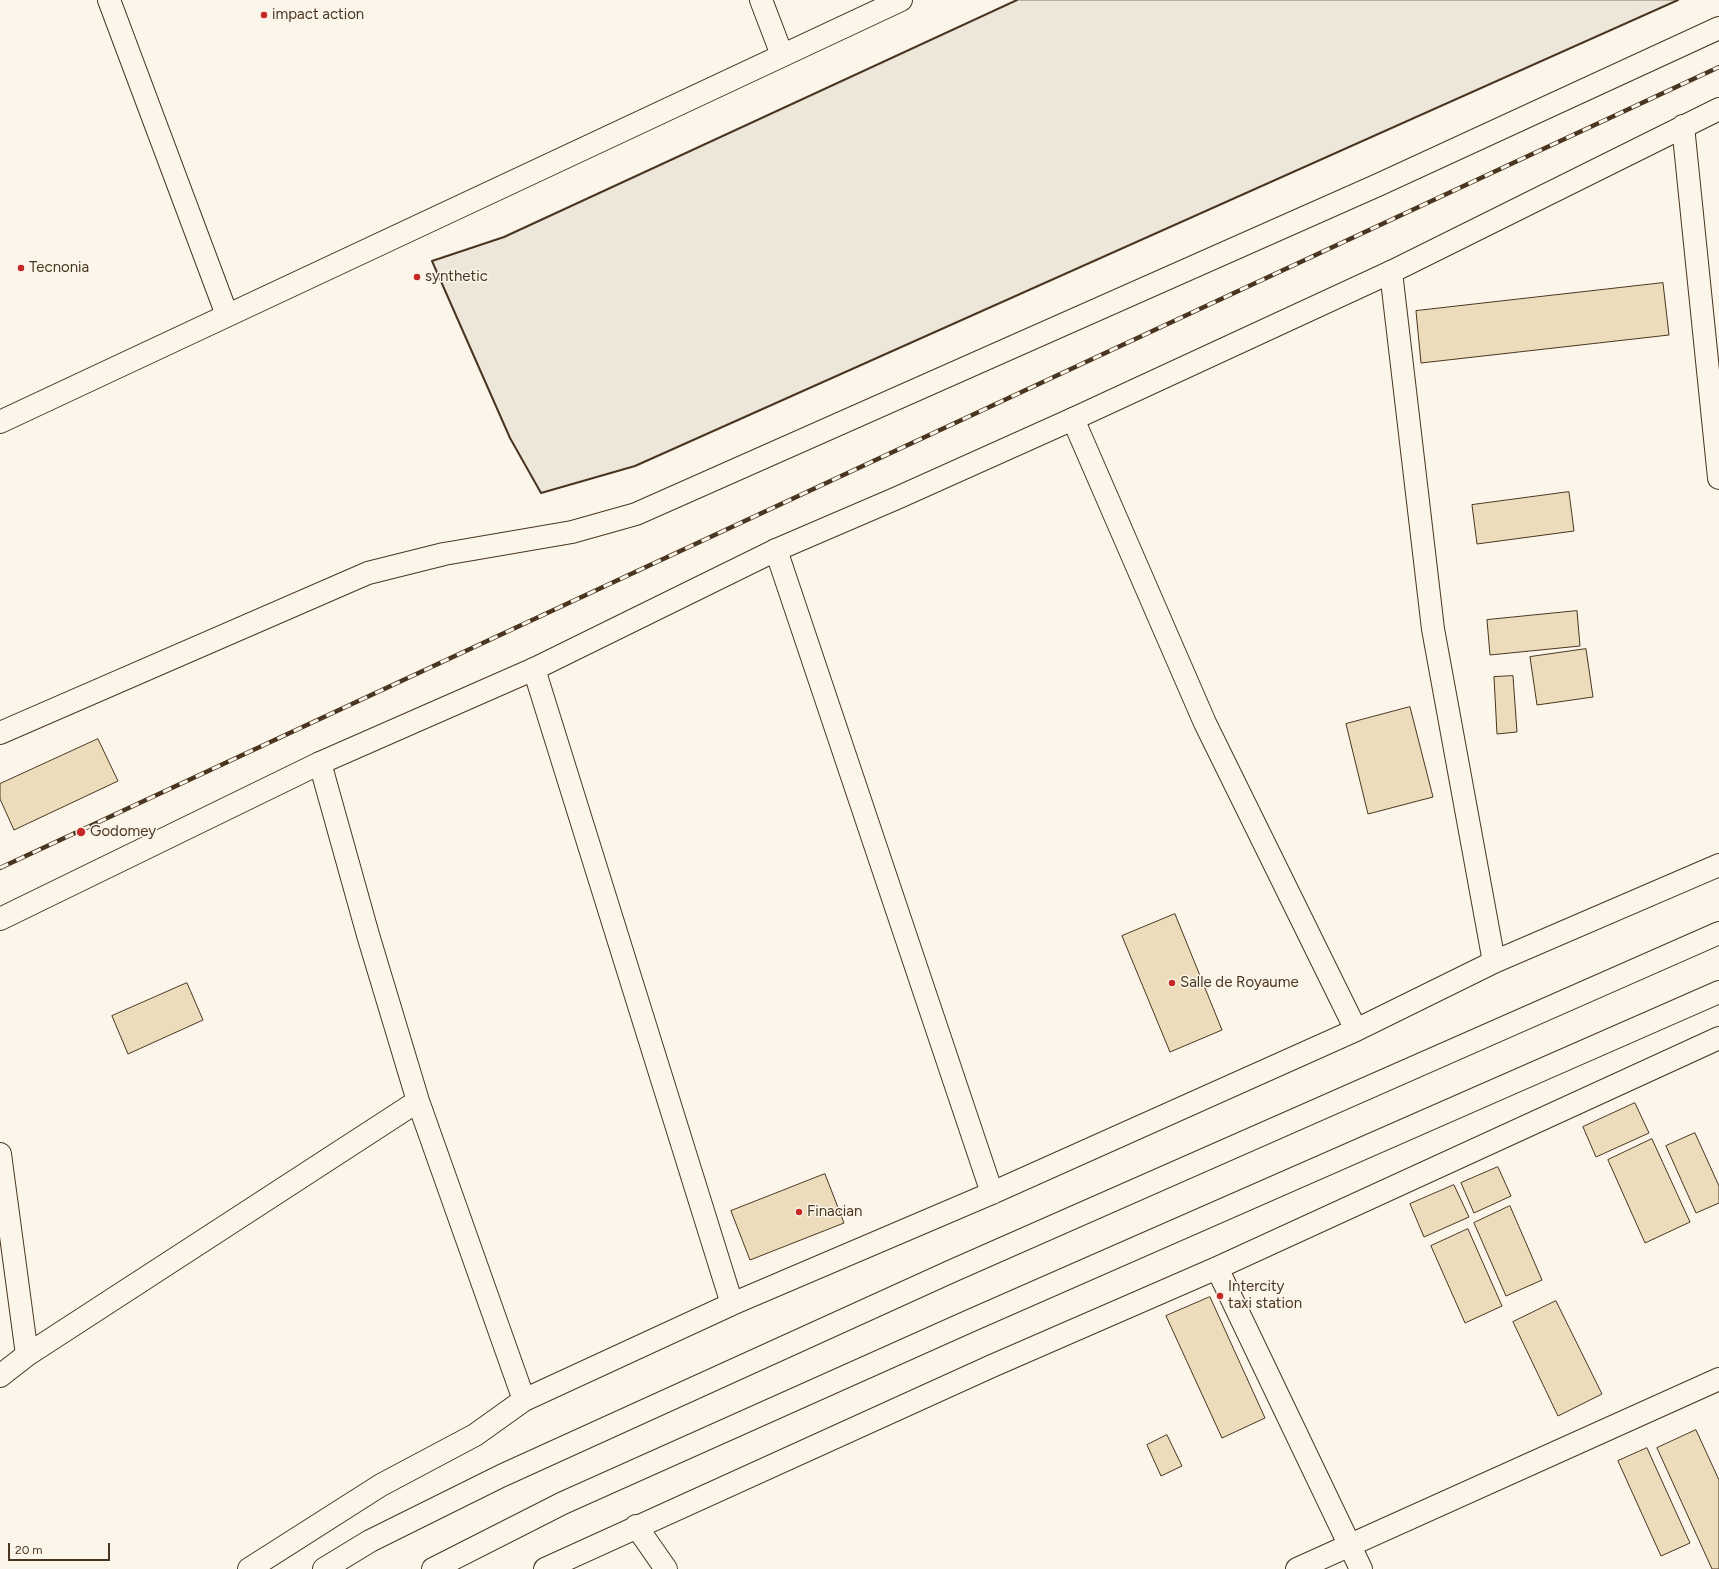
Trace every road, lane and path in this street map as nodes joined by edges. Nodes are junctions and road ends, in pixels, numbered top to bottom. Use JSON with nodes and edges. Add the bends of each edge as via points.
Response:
{"nodes":[{"id":1,"x":109,"y":0,"type":"edge"},
{"id":2,"x":761,"y":0,"type":"edge"},
{"id":3,"x":901,"y":0,"type":"edge"},
{"id":4,"x":1719,"y":28,"type":"edge"},
{"id":5,"x":782,"y":55,"type":"junction"},
{"id":6,"x":1719,"y":109,"type":"edge"},
{"id":7,"x":1683,"y":126,"type":"junction"},
{"id":8,"x":1391,"y":272,"type":"junction"},
{"id":9,"x":227,"y":314,"type":"junction"},
{"id":10,"x":1073,"y":419,"type":"junction"},
{"id":11,"x":0,"y":422,"type":"edge"},
{"id":12,"x":1719,"y":478,"type":"edge"},
{"id":13,"x":776,"y":550,"type":"junction"},
{"id":14,"x":534,"y":670,"type":"junction"},
{"id":15,"x":0,"y":733,"type":"edge"},
{"id":16,"x":320,"y":763,"type":"junction"},
{"id":17,"x":1719,"y":865,"type":"edge"},
{"id":18,"x":0,"y":919,"type":"edge"},
{"id":19,"x":1719,"y":933,"type":"edge"},
{"id":20,"x":1494,"y":962,"type":"junction"},
{"id":21,"x":1719,"y":992,"type":"edge"},
{"id":22,"x":1356,"y":1030,"type":"junction"},
{"id":23,"x":1719,"y":1038,"type":"edge"},
{"id":24,"x":418,"y":1101,"type":"junction"},
{"id":25,"x":0,"y":1154,"type":"edge"},
{"id":26,"x":992,"y":1192,"type":"junction"},
{"id":27,"x":1217,"y":1268,"type":"junction"},
{"id":28,"x":732,"y":1304,"type":"junction"},
{"id":29,"x":27,"y":1355,"type":"junction"},
{"id":30,"x":0,"y":1376,"type":"edge"},
{"id":31,"x":1719,"y":1379,"type":"edge"},
{"id":32,"x":524,"y":1400,"type":"junction"},
{"id":33,"x":636,"y":1526,"type":"junction"},
{"id":34,"x":1350,"y":1545,"type":"junction"},
{"id":35,"x":249,"y":1569,"type":"edge"},
{"id":36,"x":324,"y":1569,"type":"edge"},
{"id":37,"x":433,"y":1569,"type":"edge"},
{"id":38,"x":545,"y":1569,"type":"edge"},
{"id":39,"x":666,"y":1569,"type":"edge"},
{"id":40,"x":1297,"y":1569,"type":"edge"},
{"id":41,"x":1361,"y":1569,"type":"edge"}],
"edges":[{"from":1,"to":9,"type":"main road"},
{"from":2,"to":5,"type":"main road"},
{"from":3,"to":5,"type":"main road"},
{"from":4,"to":15,"type":"main road","via":[[1363,191],[636,514],[572,532],[444,554],[368,573]]},
{"from":5,"to":9,"type":"main road"},
{"from":6,"to":7,"type":"main road"},
{"from":7,"to":8,"type":"main road"},
{"from":7,"to":12,"type":"main road"},
{"from":8,"to":10,"type":"main road"},
{"from":8,"to":20,"type":"main road","via":[[1433,629]]},
{"from":9,"to":11,"type":"main road"},
{"from":10,"to":13,"type":"main road"},
{"from":10,"to":22,"type":"main road","via":[[1205,723]]},
{"from":13,"to":14,"type":"main road"},
{"from":13,"to":26,"type":"main road"},
{"from":14,"to":16,"type":"main road"},
{"from":14,"to":28,"type":"main road"},
{"from":16,"to":18,"type":"main road"},
{"from":16,"to":24,"type":"main road"},
{"from":17,"to":20,"type":"main road"},
{"from":19,"to":36,"type":"main road","via":[[960,1268],[508,1473],[370,1541]]},
{"from":20,"to":22,"type":"main road"},
{"from":21,"to":37,"type":"main road","via":[[972,1320],[563,1503]]},
{"from":22,"to":26,"type":"main road"},
{"from":23,"to":27,"type":"main road"},
{"from":24,"to":29,"type":"main road"},
{"from":24,"to":32,"type":"main road"},
{"from":25,"to":29,"type":"main road"},
{"from":26,"to":28,"type":"main road"},
{"from":27,"to":33,"type":"main road"},
{"from":27,"to":34,"type":"main road"},
{"from":28,"to":32,"type":"main road"},
{"from":29,"to":30,"type":"main road"},
{"from":31,"to":34,"type":"main road"},
{"from":32,"to":35,"type":"main road","via":[[475,1435],[381,1485]]},
{"from":33,"to":38,"type":"main road"},
{"from":33,"to":39,"type":"main road"},
{"from":34,"to":40,"type":"main road"},
{"from":34,"to":41,"type":"main road"}]}
